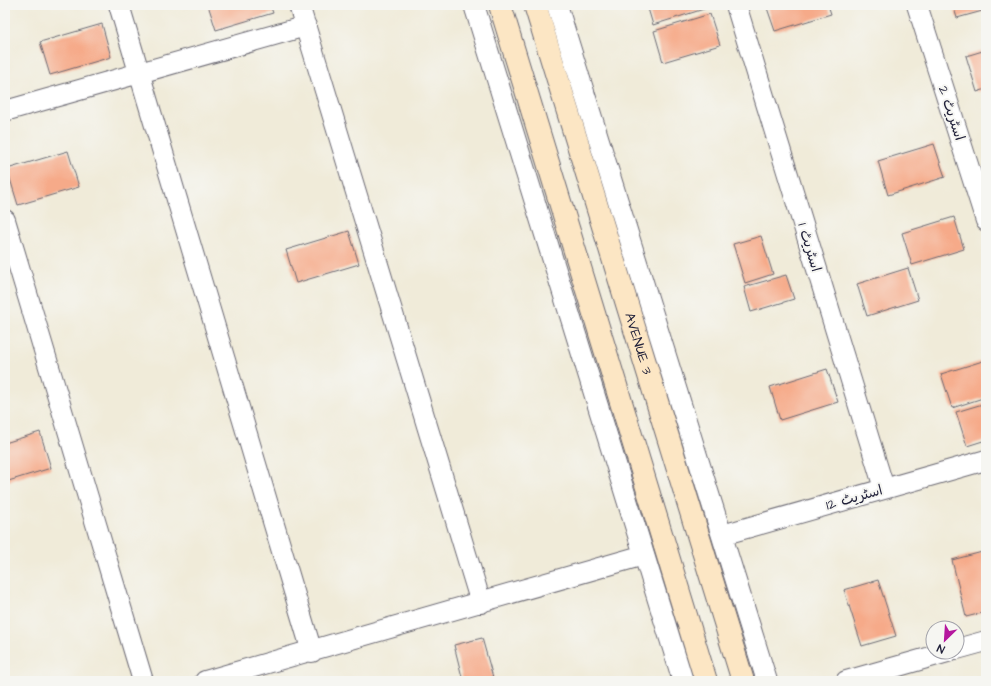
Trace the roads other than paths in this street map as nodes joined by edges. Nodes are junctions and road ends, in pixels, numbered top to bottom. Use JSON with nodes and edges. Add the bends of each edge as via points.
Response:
{"nodes":[{"id":1,"x":119,"y":5,"type":"edge"},
{"id":2,"x":299,"y":5,"type":"edge"},
{"id":3,"x":474,"y":5,"type":"edge"},
{"id":4,"x":500,"y":5,"type":"edge"},
{"id":5,"x":535,"y":5,"type":"edge"},
{"id":6,"x":557,"y":5,"type":"edge"},
{"id":7,"x":736,"y":5,"type":"edge"},
{"id":8,"x":917,"y":5,"type":"edge"},
{"id":9,"x":306,"y":26,"type":"junction"},
{"id":10,"x":140,"y":73,"type":"junction"},
{"id":11,"x":5,"y":112,"type":"edge"},
{"id":12,"x":5,"y":220,"type":"edge"},
{"id":13,"x":986,"y":220,"type":"edge"},
{"id":14,"x":986,"y":460,"type":"edge"},
{"id":15,"x":884,"y":488,"type":"junction"},
{"id":16,"x":722,"y":535,"type":"junction"},
{"id":17,"x":644,"y":555,"type":"junction"},
{"id":18,"x":481,"y":603,"type":"junction"},
{"id":19,"x":753,"y":638,"type":"junction"},
{"id":20,"x":986,"y":641,"type":"edge"},
{"id":21,"x":731,"y":644,"type":"junction"},
{"id":22,"x":965,"y":647,"type":"edge"},
{"id":23,"x":312,"y":652,"type":"junction"},
{"id":24,"x":700,"y":658,"type":"junction"},
{"id":25,"x":925,"y":659,"type":"edge"},
{"id":26,"x":681,"y":674,"type":"edge"},
{"id":27,"x":143,"y":681,"type":"edge"},
{"id":28,"x":205,"y":681,"type":"edge"},
{"id":29,"x":706,"y":681,"type":"edge"},
{"id":30,"x":743,"y":681,"type":"edge"},
{"id":31,"x":767,"y":681,"type":"edge"},
{"id":32,"x":846,"y":681,"type":"edge"}],
"edges":[{"from":1,"to":10,"type":"street"},
{"from":2,"to":9,"type":"street"},
{"from":3,"to":17,"type":"street"},
{"from":4,"to":24,"type":"main road"},
{"from":5,"to":21,"type":"main road","name":"AVENUE 3"},
{"from":6,"to":16,"type":"street"},
{"from":7,"to":15,"type":"street","name":"اسٹریٹ 1"},
{"from":8,"to":13,"type":"street","name":"اسٹریٹ 2"},
{"from":9,"to":10,"type":"street"},
{"from":9,"to":18,"type":"street"},
{"from":10,"to":11,"type":"street"},
{"from":10,"to":23,"type":"street"},
{"from":12,"to":27,"type":"street"},
{"from":14,"to":15,"type":"street","name":"اسٹریٹ 12"},
{"from":15,"to":16,"type":"street","name":"اسٹریٹ 12"},
{"from":16,"to":19,"type":"street"},
{"from":17,"to":18,"type":"street"},
{"from":17,"to":26,"type":"street"},
{"from":18,"to":23,"type":"street"},
{"from":19,"to":21,"type":"street"},
{"from":19,"to":31,"type":"street"},
{"from":20,"to":22,"type":"street"},
{"from":21,"to":30,"type":"main road","name":"AVENUE 3"},
{"from":23,"to":28,"type":"street"},
{"from":24,"to":26,"type":"street"},
{"from":24,"to":29,"type":"main road"},
{"from":25,"to":32,"type":"street"}]}
